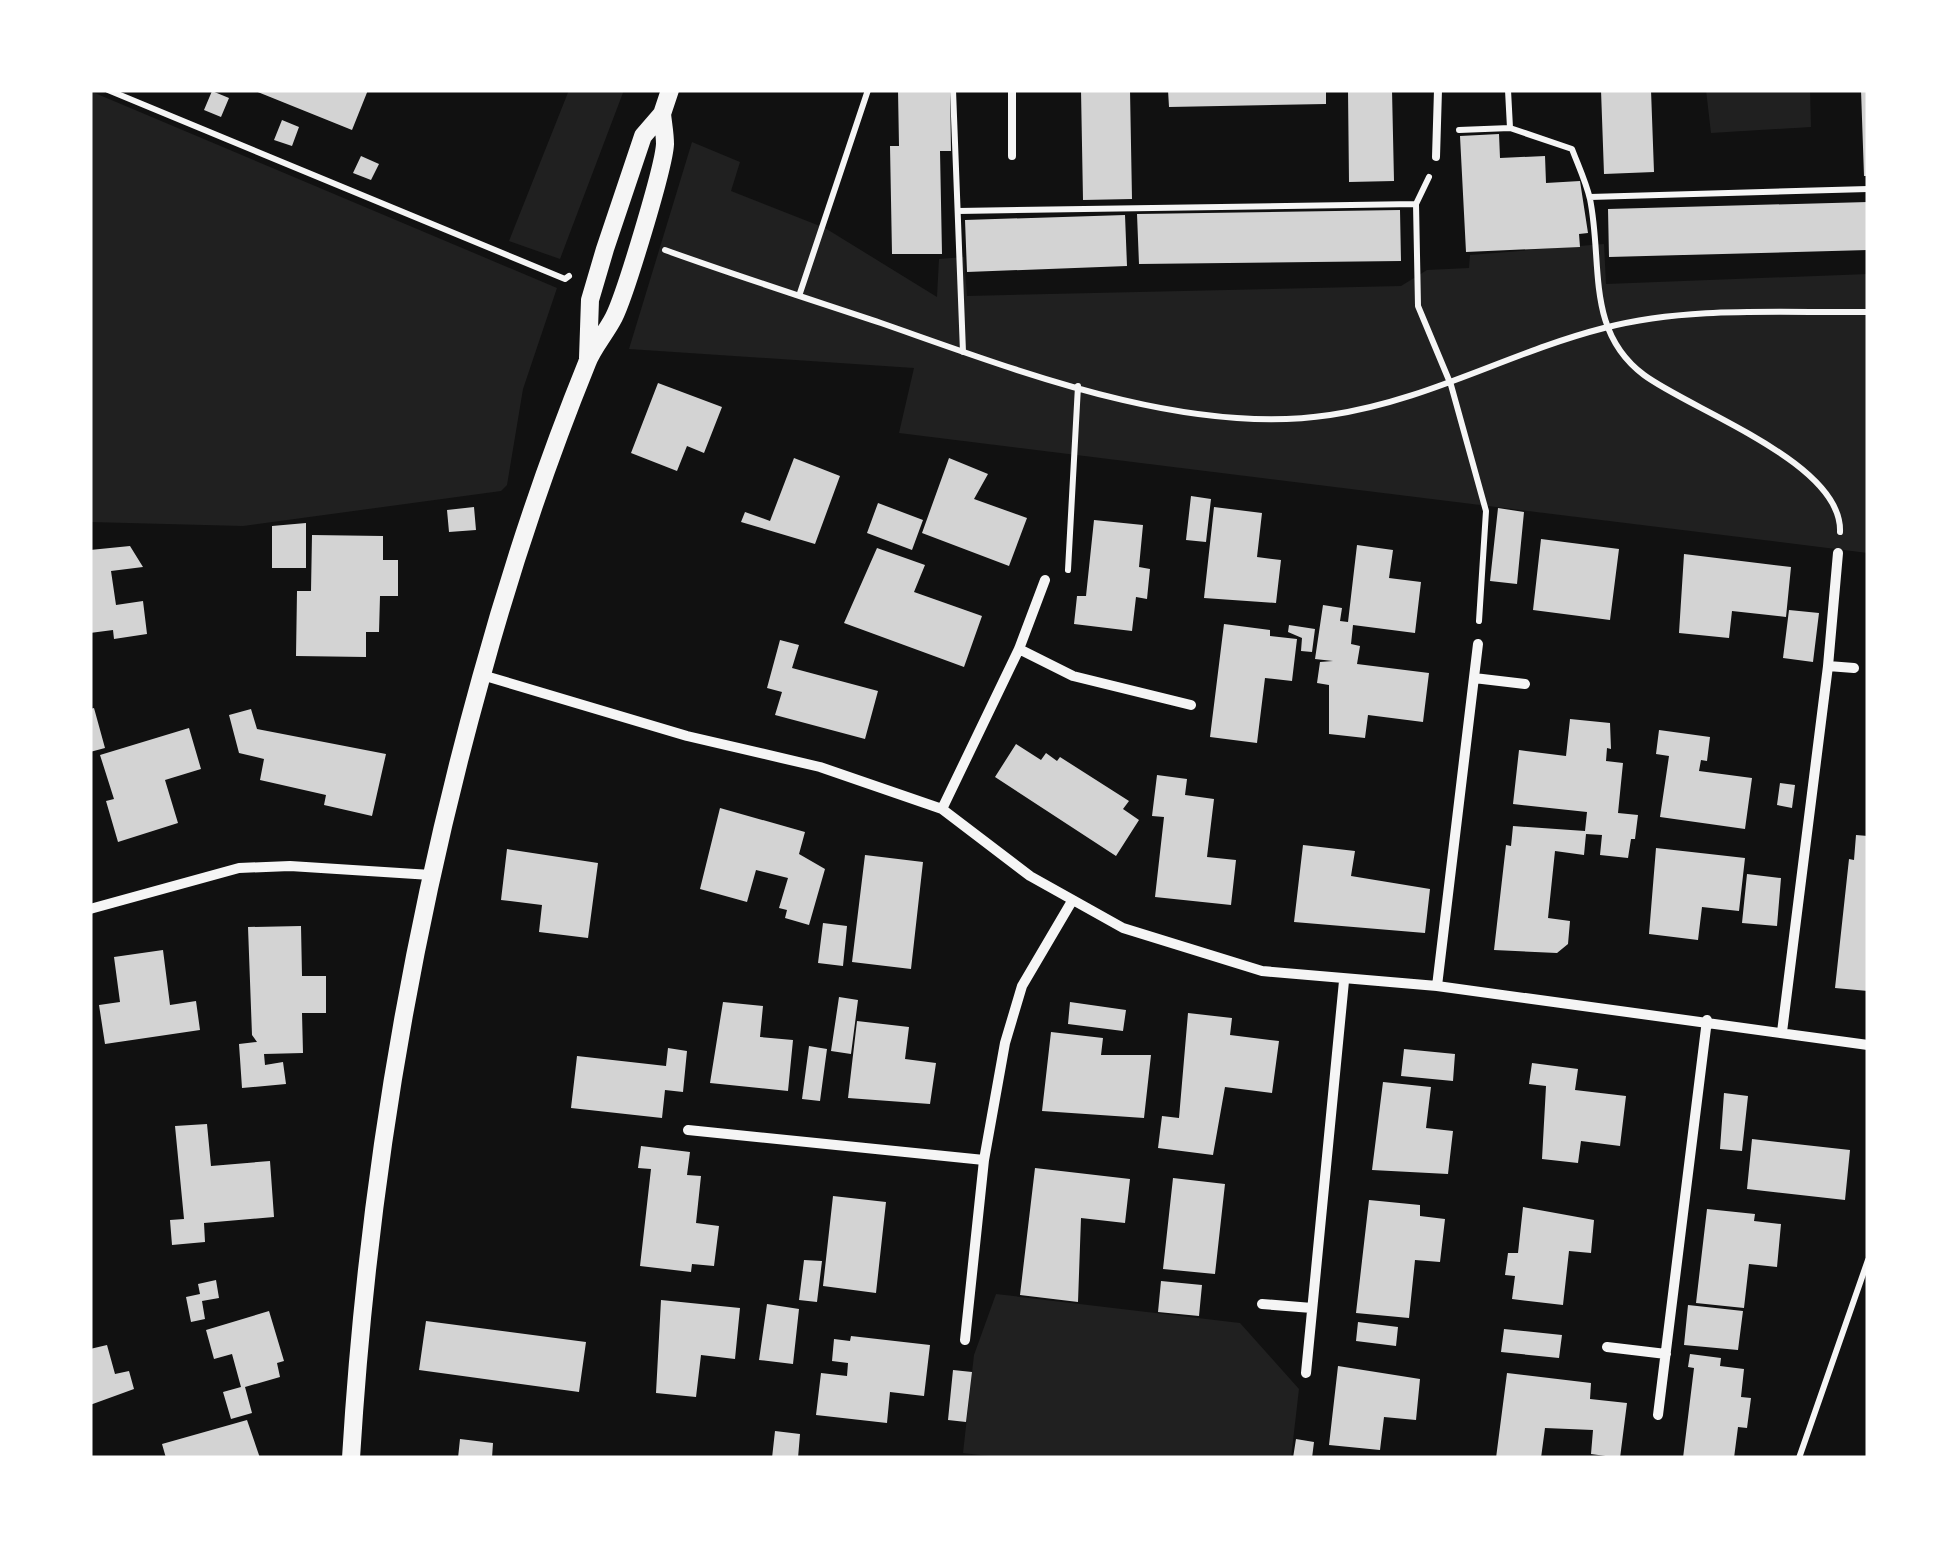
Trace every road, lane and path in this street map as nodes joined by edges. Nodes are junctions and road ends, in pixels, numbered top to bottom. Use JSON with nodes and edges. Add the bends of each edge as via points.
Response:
{"nodes":[{"id":1,"x":108,"y":90,"type":"edge"},
{"id":2,"x":670,"y":90,"type":"edge"},
{"id":3,"x":868,"y":90,"type":"edge"},
{"id":4,"x":953,"y":90,"type":"edge"},
{"id":5,"x":1012,"y":90,"type":"edge"},
{"id":6,"x":1438,"y":90,"type":"edge"},
{"id":7,"x":1508,"y":90,"type":"edge"},
{"id":8,"x":662,"y":114,"type":"junction"},
{"id":9,"x":1510,"y":128,"type":"junction"},
{"id":10,"x":1438,"y":130,"type":"junction"},
{"id":11,"x":1012,"y":156,"type":"dead end"},
{"id":12,"x":1436,"y":158,"type":"joint"},
{"id":13,"x":1868,"y":189,"type":"edge"},
{"id":14,"x":1590,"y":197,"type":"junction"},
{"id":15,"x":1416,"y":204,"type":"junction"},
{"id":16,"x":958,"y":211,"type":"junction"},
{"id":17,"x":668,"y":252,"type":"dead end"},
{"id":18,"x":562,"y":277,"type":"dead end"},
{"id":19,"x":800,"y":296,"type":"junction"},
{"id":20,"x":1868,"y":312,"type":"edge"},
{"id":21,"x":1605,"y":328,"type":"junction"},
{"id":22,"x":963,"y":352,"type":"junction"},
{"id":23,"x":588,"y":359,"type":"junction"},
{"id":24,"x":1451,"y":385,"type":"junction"},
{"id":25,"x":1078,"y":386,"type":"junction"},
{"id":26,"x":1838,"y":553,"type":"joint"},
{"id":27,"x":1045,"y":580,"type":"joint"},
{"id":28,"x":1478,"y":644,"type":"joint"},
{"id":29,"x":1019,"y":650,"type":"junction"},
{"id":30,"x":1828,"y":666,"type":"junction"},
{"id":31,"x":1854,"y":668,"type":"dead end"},
{"id":32,"x":482,"y":676,"type":"junction"},
{"id":33,"x":1474,"y":678,"type":"junction"},
{"id":34,"x":1525,"y":684,"type":"dead end"},
{"id":35,"x":1191,"y":705,"type":"dead end"},
{"id":36,"x":942,"y":809,"type":"junction"},
{"id":37,"x":431,"y":875,"type":"junction"},
{"id":38,"x":1072,"y":900,"type":"junction"},
{"id":39,"x":90,"y":909,"type":"edge"},
{"id":40,"x":1344,"y":980,"type":"junction"},
{"id":41,"x":1437,"y":986,"type":"junction"},
{"id":42,"x":1707,"y":1020,"type":"junction"},
{"id":43,"x":1782,"y":1032,"type":"junction"},
{"id":44,"x":1868,"y":1044,"type":"edge"},
{"id":45,"x":688,"y":1130,"type":"dead end"},
{"id":46,"x":984,"y":1160,"type":"junction"},
{"id":47,"x":1868,"y":1260,"type":"edge"},
{"id":48,"x":1262,"y":1304,"type":"dead end"},
{"id":49,"x":1312,"y":1308,"type":"junction"},
{"id":50,"x":966,"y":1340,"type":"dead end"},
{"id":51,"x":1607,"y":1347,"type":"dead end"},
{"id":52,"x":1666,"y":1354,"type":"junction"},
{"id":53,"x":1306,"y":1374,"type":"dead end"},
{"id":54,"x":1658,"y":1415,"type":"dead end"},
{"id":55,"x":351,"y":1458,"type":"edge"},
{"id":56,"x":1800,"y":1458,"type":"edge"}],
"edges":[{"from":1,"to":18,"type":"path"},
{"from":2,"to":8,"type":"street"},
{"from":3,"to":19,"type":"path"},
{"from":4,"to":16,"type":"path"},
{"from":5,"to":11,"type":"lane"},
{"from":6,"to":10,"type":"lane"},
{"from":7,"to":9,"type":"path"},
{"from":8,"to":23,"type":"street","via":[[665,147],[633,256],[615,315]]},
{"from":8,"to":23,"type":"street","via":[[642,136],[605,249],[590,300]]},
{"from":9,"to":10,"type":"path"},
{"from":9,"to":14,"type":"path","via":[[1572,149]]},
{"from":10,"to":12,"type":"lane"},
{"from":12,"to":15,"type":"path"},
{"from":13,"to":14,"type":"path"},
{"from":14,"to":21,"type":"path"},
{"from":15,"to":16,"type":"path"},
{"from":15,"to":24,"type":"path","via":[[1418,306]]},
{"from":16,"to":22,"type":"path"},
{"from":17,"to":19,"type":"path"},
{"from":19,"to":22,"type":"path"},
{"from":20,"to":21,"type":"path","via":[[1669,314]]},
{"from":21,"to":24,"type":"path","via":[[1523,352]]},
{"from":21,"to":26,"type":"path","via":[[1644,375],[1771,445],[1820,485],[1840,525]]},
{"from":22,"to":25,"type":"path"},
{"from":23,"to":32,"type":"street"},
{"from":24,"to":25,"type":"path","via":[[1330,416],[1264,419],[1185,411]]},
{"from":24,"to":28,"type":"path","via":[[1486,511]]},
{"from":25,"to":27,"type":"path","via":[[1068,571],[1059,584]]},
{"from":26,"to":30,"type":"street"},
{"from":27,"to":29,"type":"street"},
{"from":28,"to":33,"type":"street"},
{"from":29,"to":35,"type":"street","via":[[1073,676]]},
{"from":29,"to":36,"type":"street"},
{"from":30,"to":31,"type":"street"},
{"from":30,"to":43,"type":"street"},
{"from":32,"to":36,"type":"street","via":[[820,767]]},
{"from":32,"to":37,"type":"street"},
{"from":33,"to":34,"type":"street"},
{"from":33,"to":41,"type":"street"},
{"from":36,"to":38,"type":"street"},
{"from":37,"to":39,"type":"street","via":[[239,868]]},
{"from":37,"to":55,"type":"street","via":[[384,1119]]},
{"from":38,"to":40,"type":"street","via":[[1123,928],[1202,954],[1262,971]]},
{"from":38,"to":46,"type":"street","via":[[1022,986]]},
{"from":40,"to":41,"type":"street"},
{"from":40,"to":49,"type":"street"},
{"from":41,"to":42,"type":"street"},
{"from":42,"to":43,"type":"street"},
{"from":42,"to":52,"type":"street"},
{"from":43,"to":44,"type":"street"},
{"from":45,"to":46,"type":"street"},
{"from":46,"to":50,"type":"street"},
{"from":47,"to":56,"type":"path"},
{"from":48,"to":49,"type":"street"},
{"from":49,"to":53,"type":"street"},
{"from":51,"to":52,"type":"street"},
{"from":52,"to":54,"type":"street"}]}
